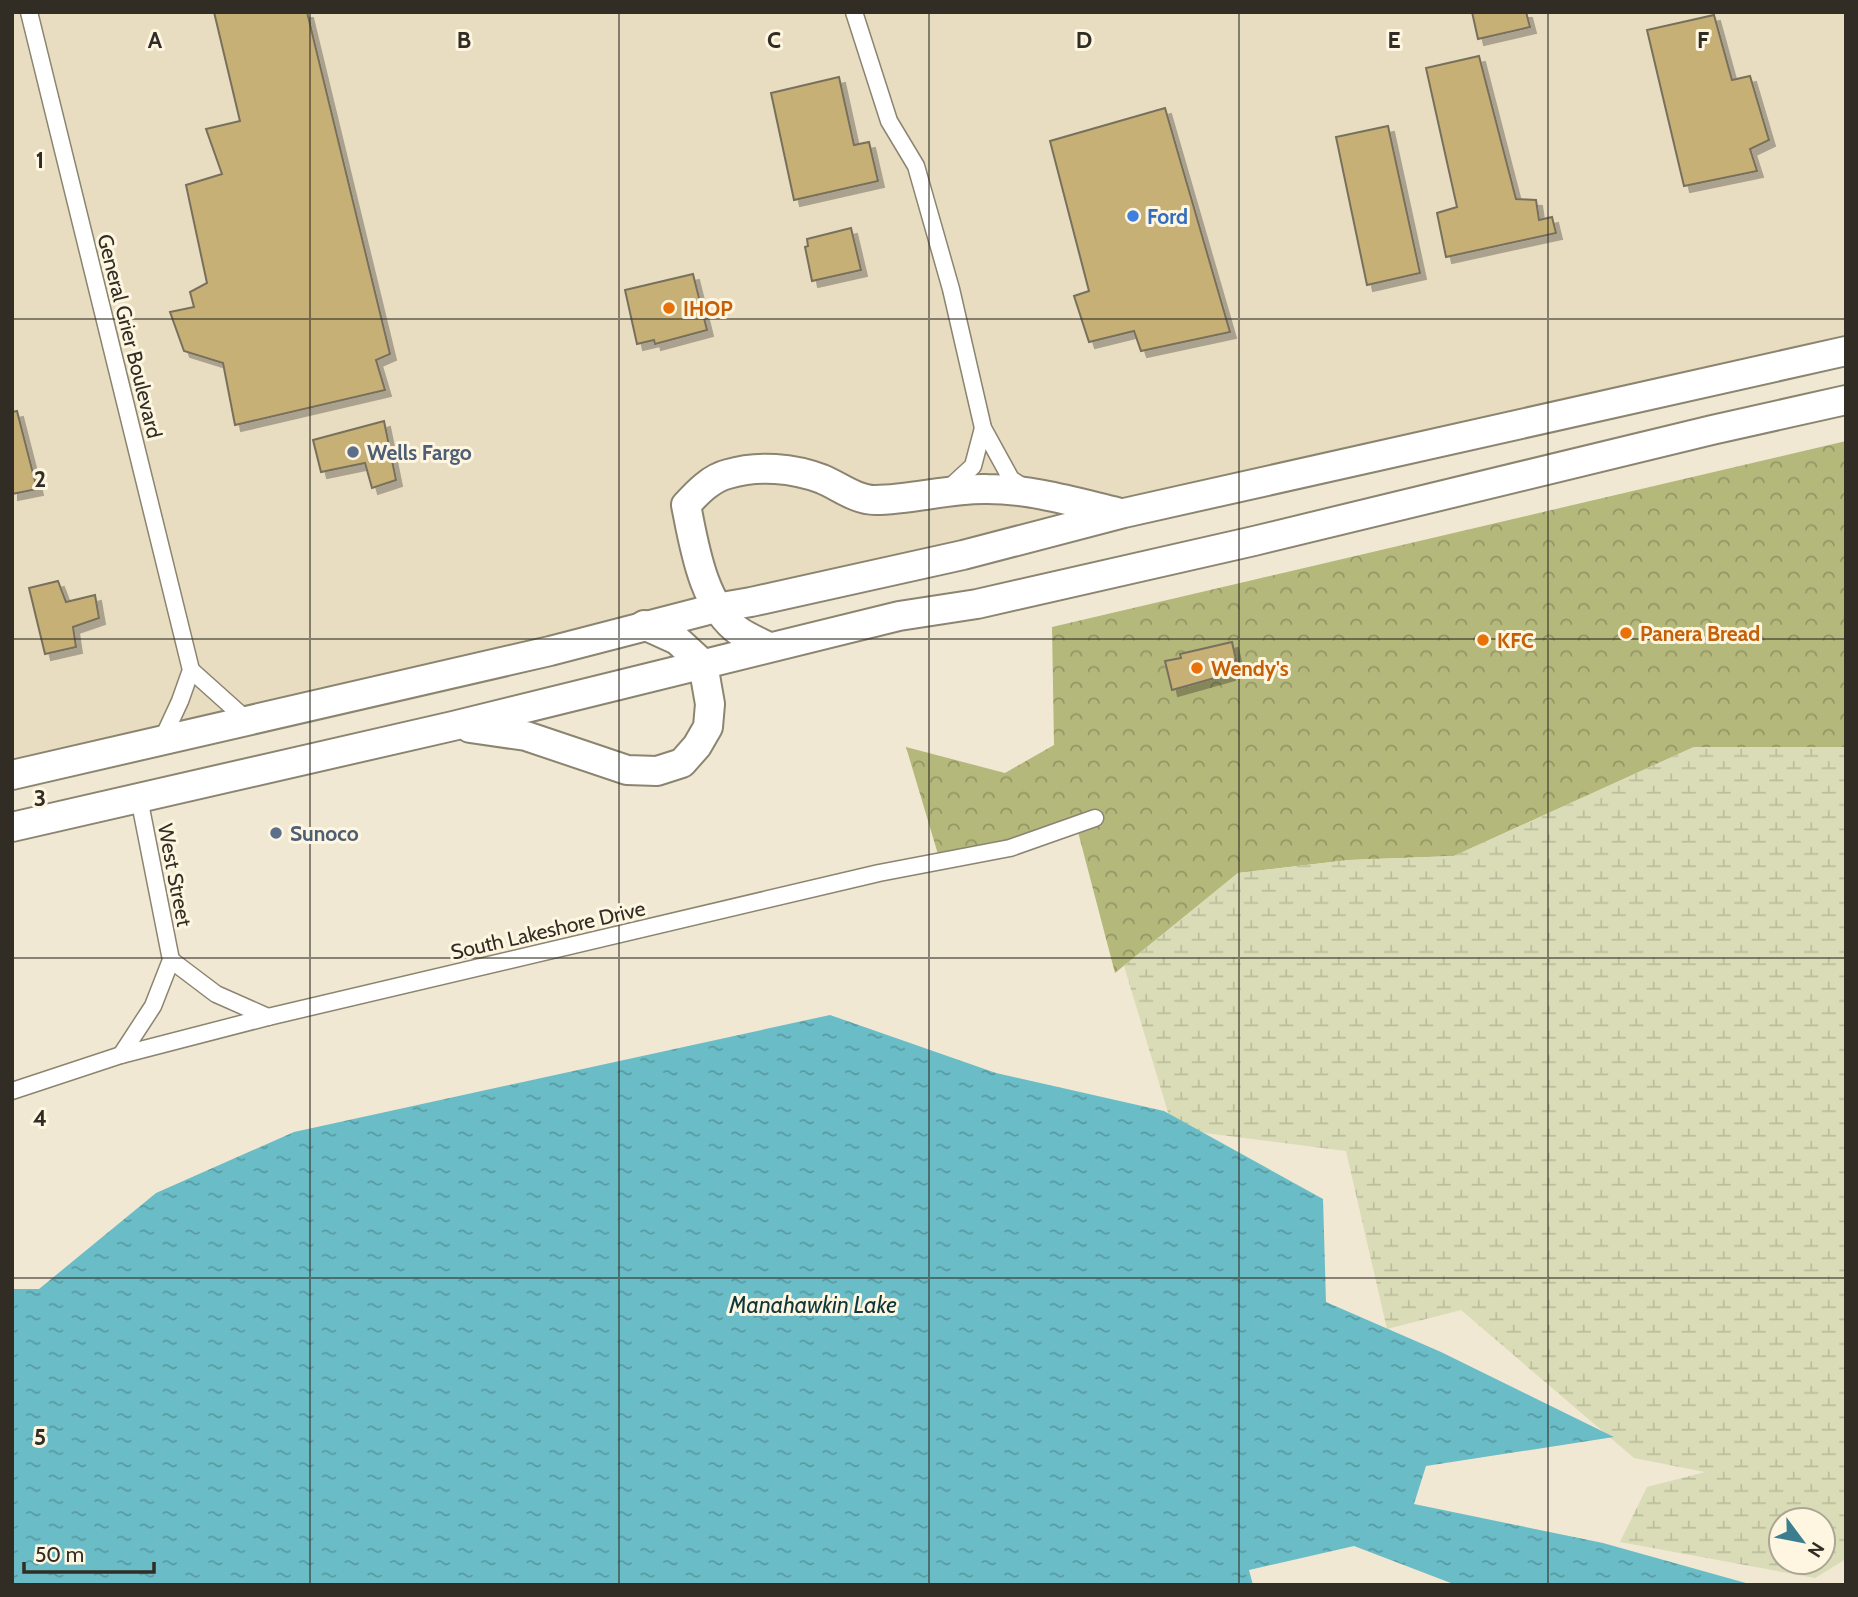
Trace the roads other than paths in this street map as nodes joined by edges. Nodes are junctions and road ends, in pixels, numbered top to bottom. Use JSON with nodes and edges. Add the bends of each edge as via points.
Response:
{"nodes":[{"id":1,"x":29,"y":12,"type":"edge"},
{"id":2,"x":854,"y":12,"type":"edge"},
{"id":3,"x":1846,"y":351,"type":"edge"},
{"id":4,"x":1846,"y":400,"type":"edge"},
{"id":5,"x":983,"y":428,"type":"junction"},
{"id":6,"x":1031,"y":493,"type":"junction"},
{"id":7,"x":942,"y":494,"type":"junction"},
{"id":8,"x":1124,"y":513,"type":"junction"},
{"id":9,"x":716,"y":608,"type":"junction"},
{"id":10,"x":644,"y":625,"type":"junction"},
{"id":11,"x":769,"y":647,"type":"junction"},
{"id":12,"x":703,"y":664,"type":"junction"},
{"id":13,"x":191,"y":670,"type":"junction"},
{"id":14,"x":249,"y":722,"type":"junction"},
{"id":15,"x":453,"y":726,"type":"junction"},
{"id":16,"x":161,"y":742,"type":"junction"},
{"id":17,"x":12,"y":775,"type":"edge"},
{"id":18,"x":139,"y":797,"type":"junction"},
{"id":19,"x":1095,"y":818,"type":"dead end"},
{"id":20,"x":12,"y":827,"type":"edge"},
{"id":21,"x":171,"y":960,"type":"junction"},
{"id":22,"x":268,"y":1017,"type":"junction"},
{"id":23,"x":121,"y":1055,"type":"junction"},
{"id":24,"x":12,"y":1091,"type":"edge"}],
"edges":[{"from":1,"to":13,"type":"street","name":"General Grier Boulevard"},
{"from":2,"to":5,"type":"street","via":[[889,121],[916,166]]},
{"from":3,"to":8,"type":"highway"},
{"from":4,"to":11,"type":"highway","via":[[1254,541]]},
{"from":5,"to":6,"type":"street","via":[[1011,479]]},
{"from":5,"to":7,"type":"street","via":[[973,466]]},
{"from":6,"to":7,"type":"highway","via":[[985,489]]},
{"from":6,"to":8,"type":"highway"},
{"from":7,"to":9,"type":"highway","via":[[873,501],[800,472],[772,468],[726,474],[702,487],[685,505],[697,559]]},
{"from":8,"to":9,"type":"highway","via":[[954,558]]},
{"from":9,"to":10,"type":"highway"},
{"from":9,"to":11,"type":"highway","via":[[738,631]]},
{"from":10,"to":12,"type":"highway","via":[[677,640]]},
{"from":10,"to":14,"type":"highway"},
{"from":11,"to":12,"type":"highway"},
{"from":12,"to":15,"type":"highway"},
{"from":12,"to":15,"type":"highway","via":[[710,704],[708,727],[682,763],[657,771],[627,770],[526,736]]},
{"from":13,"to":14,"type":"street"},
{"from":13,"to":16,"type":"street"},
{"from":14,"to":16,"type":"highway"},
{"from":15,"to":18,"type":"highway"},
{"from":16,"to":17,"type":"highway"},
{"from":18,"to":20,"type":"highway"},
{"from":18,"to":21,"type":"street","name":"West Street"},
{"from":19,"to":22,"type":"street","name":"South Lakeshore Drive","via":[[1010,848],[879,873]]},
{"from":21,"to":22,"type":"street","name":"West Street","via":[[216,994]]},
{"from":21,"to":23,"type":"street","name":"West Street","via":[[153,1006]]},
{"from":22,"to":23,"type":"street","name":"South Lakeshore Drive"},
{"from":23,"to":24,"type":"street","name":"South Lakeshore Drive"}]}
